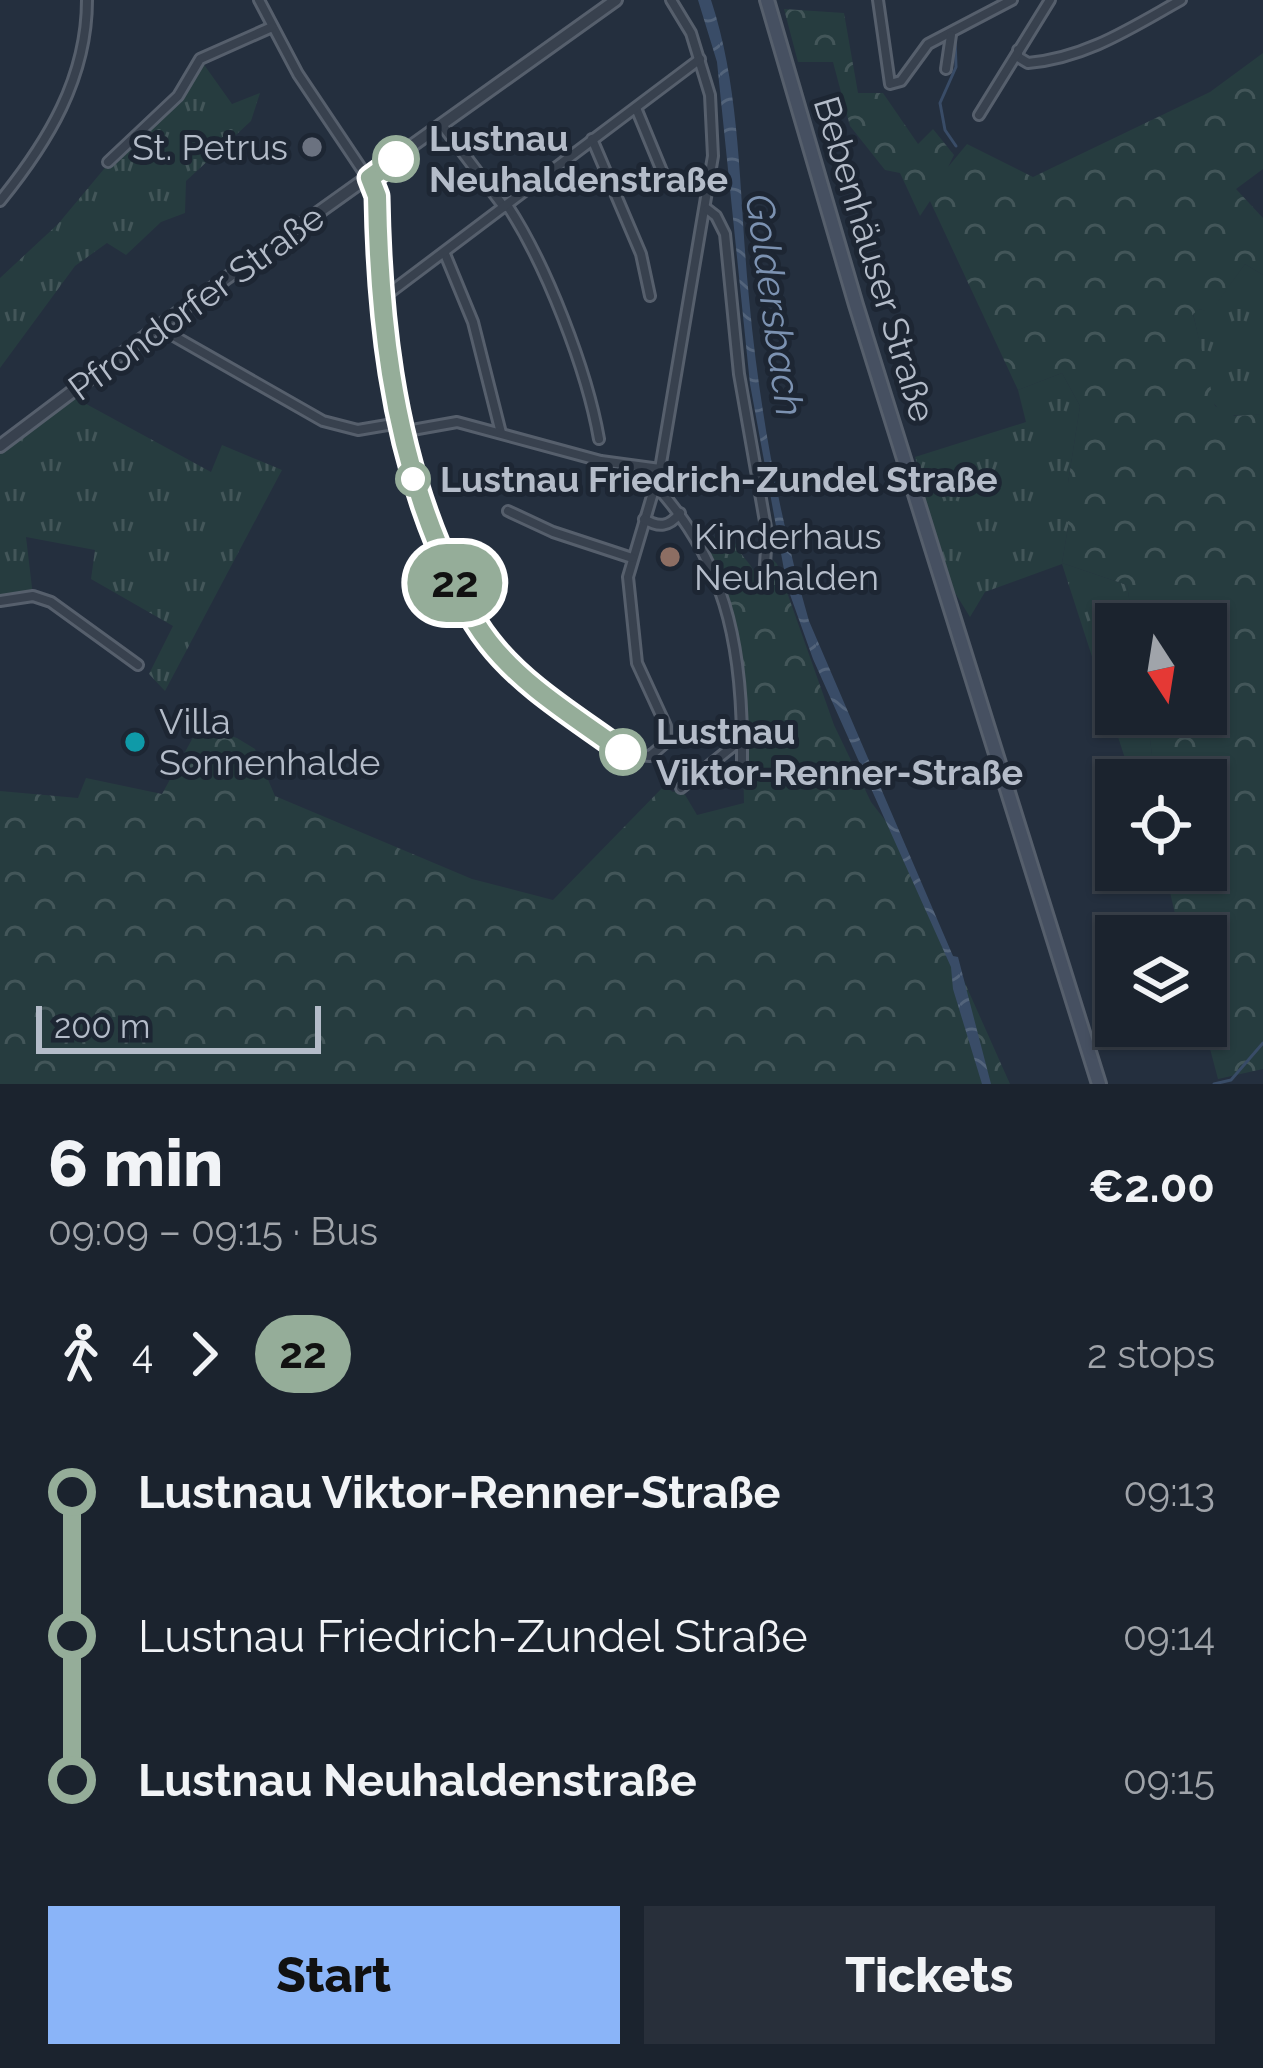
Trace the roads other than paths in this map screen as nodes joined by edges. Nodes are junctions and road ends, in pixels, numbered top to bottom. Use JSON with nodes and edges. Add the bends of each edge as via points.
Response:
{"nodes":[{"id":1,"x":259,"y":0,"type":"edge"},
{"id":2,"x":616,"y":0,"type":"edge"},
{"id":3,"x":675,"y":0,"type":"edge"},
{"id":4,"x":767,"y":0,"type":"edge"},
{"id":5,"x":878,"y":0,"type":"edge"},
{"id":6,"x":1012,"y":0,"type":"edge"},
{"id":7,"x":1050,"y":0,"type":"edge"},
{"id":8,"x":1181,"y":0,"type":"edge"},
{"id":9,"x":89,"y":1,"type":"edge"},
{"id":10,"x":272,"y":27,"type":"junction"},
{"id":11,"x":951,"y":35,"type":"junction"},
{"id":12,"x":1018,"y":50,"type":"junction"},
{"id":13,"x":700,"y":58,"type":"junction"},
{"id":14,"x":946,"y":69,"type":"dead end"},
{"id":15,"x":636,"y":108,"type":"junction"},
{"id":16,"x":979,"y":115,"type":"dead end"},
{"id":17,"x":442,"y":125,"type":"junction"},
{"id":18,"x":592,"y":139,"type":"junction"},
{"id":19,"x":108,"y":162,"type":"dead end"},
{"id":20,"x":664,"y":176,"type":"dead end"},
{"id":21,"x":370,"y":178,"type":"junction"},
{"id":22,"x":0,"y":201,"type":"edge"},
{"id":23,"x":506,"y":206,"type":"junction"},
{"id":24,"x":707,"y":208,"type":"junction"},
{"id":25,"x":445,"y":254,"type":"junction"},
{"id":26,"x":650,"y":296,"type":"dead end"},
{"id":27,"x":380,"y":300,"type":"junction"},
{"id":28,"x":158,"y":327,"type":"junction"},
{"id":29,"x":400,"y":428,"type":"junction"},
{"id":30,"x":500,"y":433,"type":"junction"},
{"id":31,"x":599,"y":439,"type":"dead end"},
{"id":32,"x":3,"y":444,"type":"edge"},
{"id":33,"x":660,"y":470,"type":"junction"},
{"id":34,"x":656,"y":486,"type":"junction"},
{"id":35,"x":508,"y":511,"type":"dead end"},
{"id":36,"x":680,"y":513,"type":"junction"},
{"id":37,"x":644,"y":519,"type":"junction"},
{"id":38,"x":632,"y":558,"type":"junction"},
{"id":39,"x":764,"y":580,"type":"dead end"},
{"id":40,"x":0,"y":602,"type":"edge"},
{"id":41,"x":138,"y":665,"type":"dead end"},
{"id":42,"x":742,"y":739,"type":"junction"},
{"id":43,"x":742,"y":771,"type":"dead end"},
{"id":44,"x":680,"y":788,"type":"dead end"},
{"id":45,"x":1099,"y":1084,"type":"edge"}],
"edges":[{"from":1,"to":10,"type":"street"},
{"from":2,"to":17,"type":"street","name":"Pfrondorfer Straße"},
{"from":3,"to":13,"type":"street"},
{"from":4,"to":45,"type":"main road","name":"Bebenhäuser Straße"},
{"from":5,"to":11,"type":"street","via":[[890,85],[928,44]]},
{"from":6,"to":11,"type":"street"},
{"from":7,"to":12,"type":"street"},
{"from":8,"to":12,"type":"street","via":[[1073,55],[1028,63]]},
{"from":9,"to":22,"type":"street","via":[[68,96]]},
{"from":10,"to":19,"type":"street","via":[[200,59],[178,96]]},
{"from":10,"to":21,"type":"street"},
{"from":11,"to":14,"type":"street"},
{"from":12,"to":16,"type":"street"},
{"from":13,"to":15,"type":"street"},
{"from":13,"to":24,"type":"street","via":[[713,122]]},
{"from":15,"to":18,"type":"street"},
{"from":15,"to":20,"type":"street"},
{"from":17,"to":21,"type":"street","name":"Pfrondorfer Straße"},
{"from":17,"to":23,"type":"street"},
{"from":18,"to":23,"type":"street"},
{"from":18,"to":26,"type":"street","via":[[641,254]]},
{"from":21,"to":27,"type":"street"},
{"from":21,"to":28,"type":"street","name":"Pfrondorfer Straße"},
{"from":23,"to":25,"type":"street"},
{"from":23,"to":31,"type":"street","via":[[570,341]]},
{"from":24,"to":33,"type":"street"},
{"from":24,"to":39,"type":"street","via":[[724,233],[767,533]]},
{"from":25,"to":27,"type":"street"},
{"from":25,"to":30,"type":"street","via":[[473,322]]},
{"from":27,"to":29,"type":"street"},
{"from":28,"to":29,"type":"street","via":[[323,421]]},
{"from":28,"to":32,"type":"street","name":"Pfrondorfer Straße"},
{"from":29,"to":30,"type":"street","via":[[457,422]]},
{"from":29,"to":38,"type":"street","via":[[417,495],[488,641],[517,673],[625,754],[650,756],[664,744],[666,726],[632,641]]},
{"from":30,"to":33,"type":"street"},
{"from":33,"to":34,"type":"street"},
{"from":34,"to":36,"type":"street"},
{"from":34,"to":37,"type":"street"},
{"from":35,"to":38,"type":"street"},
{"from":36,"to":37,"type":"street","via":[[662,526]]},
{"from":36,"to":42,"type":"street","via":[[729,614]]},
{"from":37,"to":38,"type":"street"},
{"from":40,"to":41,"type":"street","via":[[51,602]]},
{"from":42,"to":43,"type":"street"},
{"from":42,"to":44,"type":"street"}]}
